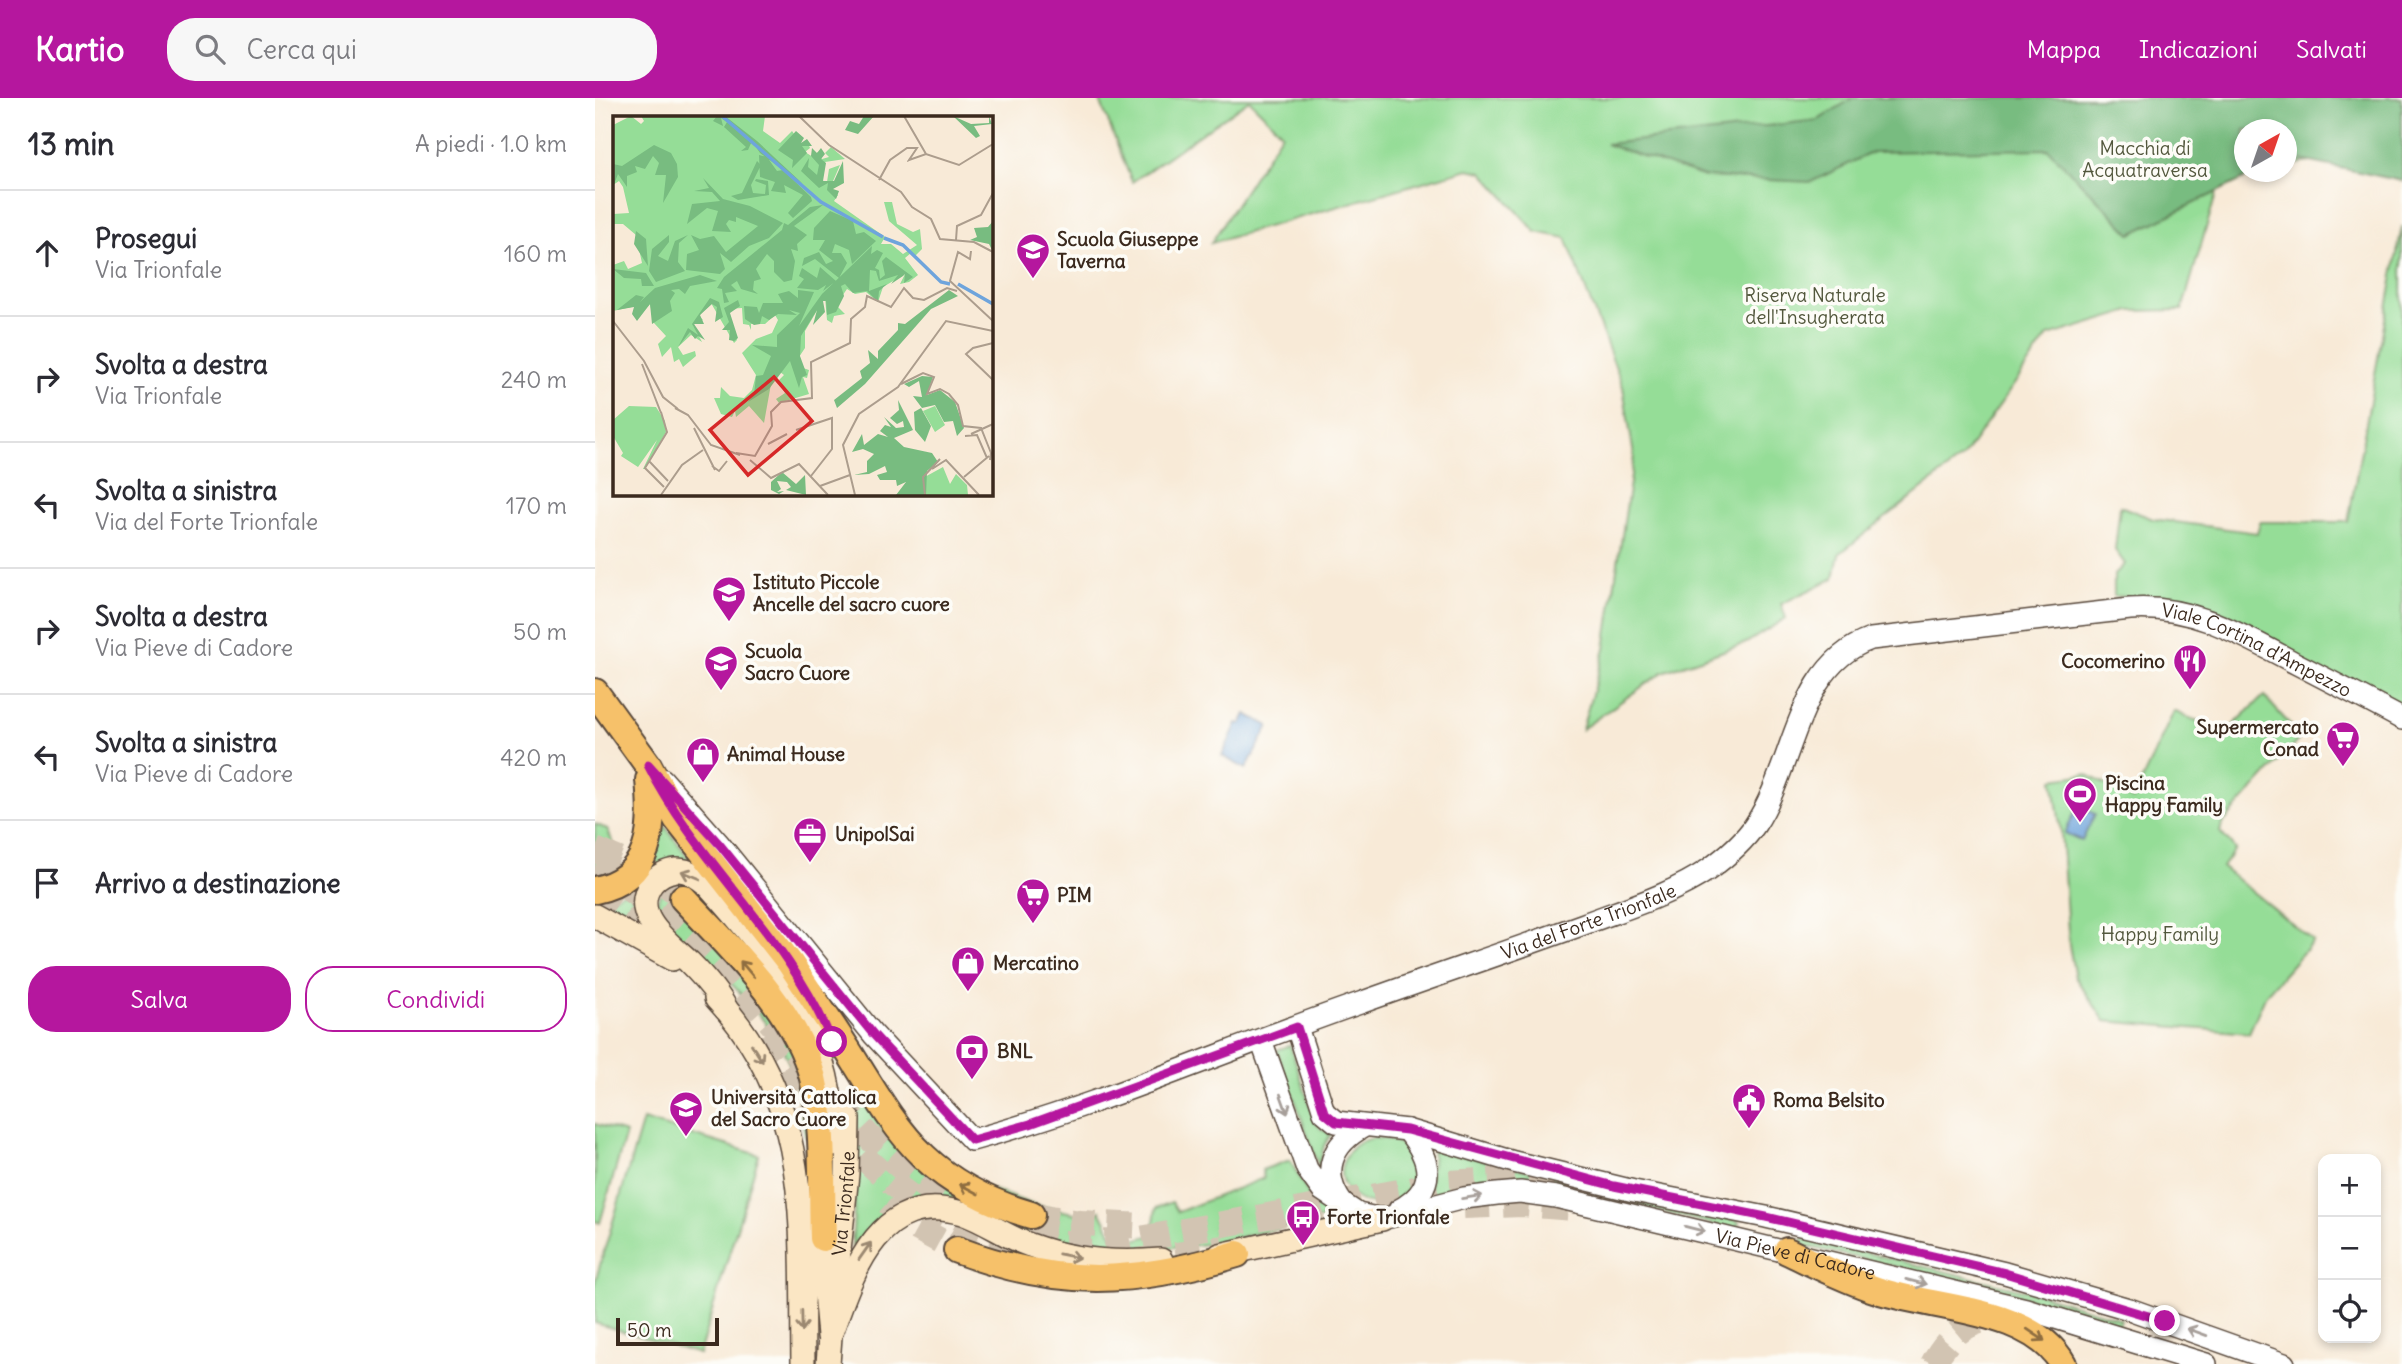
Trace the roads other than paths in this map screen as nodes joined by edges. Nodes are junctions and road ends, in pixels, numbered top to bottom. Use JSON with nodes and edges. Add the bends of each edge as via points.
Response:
{"nodes":[{"id":1,"x":2102,"y":612,"type":"joint"},
{"id":2,"x":595,"y":692,"type":"edge"},
{"id":3,"x":2402,"y":719,"type":"edge"},
{"id":4,"x":648,"y":765,"type":"junction"},
{"id":5,"x":595,"y":890,"type":"edge"},
{"id":6,"x":683,"y":898,"type":"tunnel mouth"},
{"id":7,"x":595,"y":916,"type":"edge"},
{"id":8,"x":819,"y":1007,"type":"junction"},
{"id":9,"x":726,"y":1009,"type":"junction"},
{"id":10,"x":1297,"y":1027,"type":"junction"},
{"id":11,"x":1261,"y":1040,"type":"junction"},
{"id":12,"x":1363,"y":1127,"type":"junction"},
{"id":13,"x":1407,"y":1130,"type":"junction"},
{"id":14,"x":972,"y":1140,"type":"joint"},
{"id":15,"x":1343,"y":1205,"type":"junction"},
{"id":16,"x":1031,"y":1215,"type":"tunnel mouth"},
{"id":17,"x":1382,"y":1219,"type":"junction"},
{"id":18,"x":823,"y":1238,"type":"junction"},
{"id":19,"x":957,"y":1250,"type":"tunnel mouth"},
{"id":20,"x":1787,"y":1251,"type":"junction"},
{"id":21,"x":1237,"y":1254,"type":"junction"},
{"id":22,"x":829,"y":1336,"type":"junction"},
{"id":23,"x":803,"y":1364,"type":"edge"},
{"id":24,"x":828,"y":1364,"type":"edge"},
{"id":25,"x":2063,"y":1364,"type":"edge"},
{"id":26,"x":2206,"y":1364,"type":"edge"},
{"id":27,"x":2284,"y":1364,"type":"edge"}],
"edges":[{"from":1,"to":3,"type":"street","name":"Viale Cortina d'Ampezzo","via":[[2151,608],[2201,617]]},
{"from":1,"to":10,"type":"street","name":"Via del Forte Trionfale","via":[[1878,637],[1853,646],[1829,665],[1816,685],[1755,826],[1706,871],[1598,919]]},
{"from":2,"to":4,"type":"main road","name":"Via Trionfale"},
{"from":4,"to":5,"type":"main road","via":[[652,822],[647,848],[622,879]]},
{"from":4,"to":8,"type":"main road","name":"Via Trionfale","via":[[677,819],[790,962]]},
{"from":4,"to":14,"type":"street","name":"Via Trionfale","via":[[720,845],[873,1034]]},
{"from":18,"to":6,"type":"main road","one_way":true,"via":[[818,1107],[805,1054],[782,1013]]},
{"from":7,"to":9,"type":"main road","name":"Via Trionfale","via":[[671,958]]},
{"from":16,"to":8,"type":"main road","one_way":true,"via":[[966,1188],[915,1149],[885,1112]]},
{"from":8,"to":22,"type":"main road","name":"Via Trionfale","via":[[841,1068],[849,1137]]},
{"from":18,"to":9,"type":"main road","one_way":true,"via":[[832,1167],[832,1109],[810,1024],[783,977],[709,886],[681,870],[662,874],[648,890],[645,905],[649,919]]},
{"from":9,"to":23,"type":"main road","name":"Via Trionfale","one_way":true,"via":[[769,1074],[790,1133],[800,1206]]},
{"from":10,"to":11,"type":"street","name":"Via del Forte Trionfale"},
{"from":10,"to":12,"type":"street","name":"Via Pieve di Cadore","via":[[1325,1115]]},
{"from":11,"to":14,"type":"street","name":"Via del Forte Trionfale","via":[[1030,1124]]},
{"from":11,"to":15,"type":"street","one_way":true,"via":[[1307,1169],[1322,1190]]},
{"from":12,"to":13,"type":"street","name":"Via Pieve di Cadore"},
{"from":12,"to":15,"type":"street","via":[[1341,1142],[1331,1159],[1333,1187]]},
{"from":13,"to":17,"type":"street","via":[[1425,1158],[1426,1182],[1414,1201]]},
{"from":27,"to":13,"type":"street","name":"Via Pieve di Cadore","one_way":true,"via":[[2176,1324],[2031,1279],[1610,1185]]},
{"from":15,"to":17,"type":"street"},
{"from":17,"to":20,"type":"street","name":"Via Pieve di Cadore","one_way":true,"via":[[1464,1198],[1520,1192]]},
{"from":17,"to":21,"type":"main road"},
{"from":18,"to":22,"type":"main road"},
{"from":19,"to":21,"type":"main road","via":[[1024,1270],[1097,1279],[1164,1273]]},
{"from":20,"to":25,"type":"main road","one_way":true,"via":[[1879,1291],[2017,1325],[2044,1340]]},
{"from":20,"to":26,"type":"street","name":"Via Pieve di Cadore","one_way":true,"via":[[2026,1309]]},
{"from":22,"to":21,"type":"main road","one_way":true,"via":[[852,1274],[872,1241],[895,1222],[921,1210],[960,1213],[1031,1246],[1102,1262]]},
{"from":22,"to":24,"type":"main road","name":"Via Trionfale"}]}
